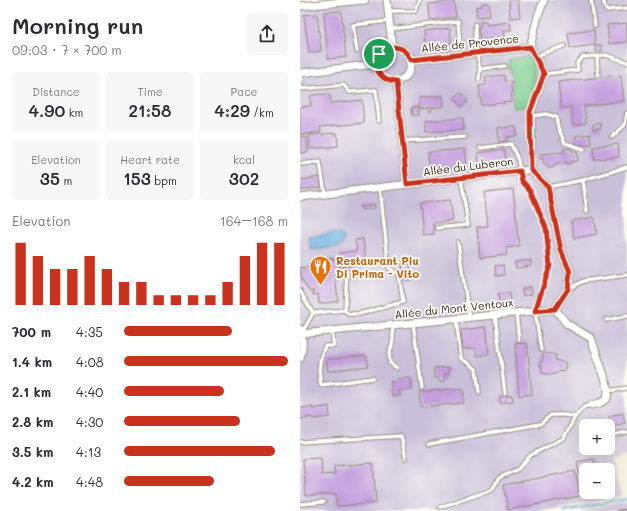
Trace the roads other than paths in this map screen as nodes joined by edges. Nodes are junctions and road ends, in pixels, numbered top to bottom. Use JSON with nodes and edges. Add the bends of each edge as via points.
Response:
{"nodes":[{"id":1,"x":365,"y":0,"type":"edge"},
{"id":2,"x":387,"y":0,"type":"edge"},
{"id":3,"x":420,"y":0,"type":"edge"},
{"id":4,"x":544,"y":0,"type":"edge"},
{"id":5,"x":592,"y":0,"type":"edge"},
{"id":6,"x":603,"y":0,"type":"edge"},
{"id":7,"x":300,"y":6,"type":"edge"},
{"id":8,"x":627,"y":8,"type":"edge"},
{"id":9,"x":388,"y":11,"type":"junction"},
{"id":10,"x":389,"y":21,"type":"junction"},
{"id":11,"x":475,"y":24,"type":"dead end"},
{"id":12,"x":596,"y":26,"type":"dead end"},
{"id":13,"x":390,"y":29,"type":"junction"},
{"id":14,"x":460,"y":45,"type":"dead end"},
{"id":15,"x":564,"y":46,"type":"dead end"},
{"id":16,"x":392,"y":47,"type":"junction"},
{"id":17,"x":530,"y":47,"type":"junction"},
{"id":18,"x":357,"y":50,"type":"dead end"},
{"id":19,"x":477,"y":53,"type":"junction"},
{"id":20,"x":597,"y":56,"type":"junction"},
{"id":21,"x":537,"y":59,"type":"junction"},
{"id":22,"x":411,"y":60,"type":"junction"},
{"id":23,"x":627,"y":62,"type":"edge"},
{"id":24,"x":376,"y":64,"type":"junction"},
{"id":25,"x":505,"y":66,"type":"dead end"},
{"id":26,"x":480,"y":69,"type":"junction"},
{"id":27,"x":300,"y":74,"type":"edge"},
{"id":28,"x":544,"y":74,"type":"junction"},
{"id":29,"x":598,"y":74,"type":"dead end"},
{"id":30,"x":479,"y":79,"type":"dead end"},
{"id":31,"x":396,"y":82,"type":"junction"},
{"id":32,"x":301,"y":89,"type":"edge"},
{"id":33,"x":627,"y":113,"type":"edge"},
{"id":34,"x":530,"y":117,"type":"junction"},
{"id":35,"x":379,"y":121,"type":"dead end"},
{"id":36,"x":626,"y":125,"type":"edge"},
{"id":37,"x":612,"y":136,"type":"dead end"},
{"id":38,"x":465,"y":137,"type":"dead end"},
{"id":39,"x":402,"y":141,"type":"junction"},
{"id":40,"x":480,"y":148,"type":"dead end"},
{"id":41,"x":584,"y":149,"type":"dead end"},
{"id":42,"x":300,"y":164,"type":"edge"},
{"id":43,"x":627,"y":167,"type":"edge"},
{"id":44,"x":531,"y":170,"type":"junction"},
{"id":45,"x":520,"y":171,"type":"junction"},
{"id":46,"x":461,"y":178,"type":"junction"},
{"id":47,"x":582,"y":180,"type":"junction"},
{"id":48,"x":407,"y":184,"type":"junction"},
{"id":49,"x":548,"y":187,"type":"junction"},
{"id":50,"x":380,"y":188,"type":"junction"},
{"id":51,"x":325,"y":194,"type":"junction"},
{"id":52,"x":300,"y":197,"type":"edge"},
{"id":53,"x":587,"y":211,"type":"dead end"},
{"id":54,"x":437,"y":228,"type":"dead end"},
{"id":55,"x":458,"y":242,"type":"dead end"},
{"id":56,"x":347,"y":272,"type":"dead end"},
{"id":57,"x":627,"y":275,"type":"edge"},
{"id":58,"x":568,"y":289,"type":"junction"},
{"id":59,"x":300,"y":291,"type":"edge"},
{"id":60,"x":555,"y":309,"type":"junction"},
{"id":61,"x":345,"y":310,"type":"junction"},
{"id":62,"x":535,"y":311,"type":"junction"},
{"id":63,"x":313,"y":313,"type":"junction"},
{"id":64,"x":516,"y":313,"type":"junction"},
{"id":65,"x":495,"y":315,"type":"junction"},
{"id":66,"x":627,"y":316,"type":"edge"},
{"id":67,"x":469,"y":317,"type":"junction"},
{"id":68,"x":456,"y":319,"type":"junction"},
{"id":69,"x":606,"y":320,"type":"dead end"},
{"id":70,"x":413,"y":323,"type":"junction"},
{"id":71,"x":392,"y":325,"type":"junction"},
{"id":72,"x":332,"y":331,"type":"junction"},
{"id":73,"x":300,"y":333,"type":"edge"},
{"id":74,"x":519,"y":340,"type":"dead end"},
{"id":75,"x":541,"y":350,"type":"dead end"},
{"id":76,"x":300,"y":358,"type":"edge"},
{"id":77,"x":397,"y":368,"type":"dead end"},
{"id":78,"x":373,"y":378,"type":"dead end"},
{"id":79,"x":422,"y":388,"type":"dead end"},
{"id":80,"x":627,"y":388,"type":"edge"},
{"id":81,"x":608,"y":391,"type":"junction"},
{"id":82,"x":480,"y":392,"type":"dead end"},
{"id":83,"x":505,"y":393,"type":"dead end"},
{"id":84,"x":592,"y":405,"type":"joint"},
{"id":85,"x":575,"y":417,"type":"junction"},
{"id":86,"x":627,"y":432,"type":"edge"},
{"id":87,"x":615,"y":435,"type":"edge"},
{"id":88,"x":300,"y":442,"type":"edge"},
{"id":89,"x":429,"y":444,"type":"dead end"},
{"id":90,"x":406,"y":458,"type":"dead end"},
{"id":91,"x":324,"y":502,"type":"dead end"},
{"id":92,"x":300,"y":504,"type":"edge"},
{"id":93,"x":440,"y":507,"type":"dead end"}],
"edges":[{"from":1,"to":7,"type":"street"},
{"from":2,"to":9,"type":"street"},
{"from":3,"to":9,"type":"lane","via":[[416,11]]},
{"from":4,"to":17,"type":"street"},
{"from":5,"to":12,"type":"lane"},
{"from":6,"to":8,"type":"lane","via":[[606,10]]},
{"from":9,"to":10,"type":"street"},
{"from":10,"to":13,"type":"street"},
{"from":10,"to":18,"type":"lane","via":[[353,25]]},
{"from":11,"to":19,"type":"lane"},
{"from":13,"to":14,"type":"lane","via":[[458,21]]},
{"from":13,"to":16,"type":"street"},
{"from":15,"to":21,"type":"lane","via":[[541,54]]},
{"from":16,"to":22,"type":"street","name":"Allée de Provence","via":[[402,48]]},
{"from":16,"to":24,"type":"street","via":[[379,54]]},
{"from":17,"to":19,"type":"street","name":"Allée de Provence"},
{"from":17,"to":21,"type":"street"},
{"from":19,"to":22,"type":"street","name":"Allée de Provence"},
{"from":19,"to":26,"type":"lane"},
{"from":20,"to":23,"type":"lane","via":[[606,55]]},
{"from":20,"to":28,"type":"lane","via":[[583,57],[577,63],[578,70]]},
{"from":20,"to":29,"type":"lane"},
{"from":21,"to":28,"type":"street"},
{"from":22,"to":31,"type":"street","name":"Allée de Provence","via":[[410,72]]},
{"from":24,"to":27,"type":"street"},
{"from":24,"to":31,"type":"street","via":[[384,79]]},
{"from":25,"to":26,"type":"lane"},
{"from":26,"to":30,"type":"lane"},
{"from":27,"to":32,"type":"lane"},
{"from":28,"to":34,"type":"street"},
{"from":31,"to":39,"type":"street"},
{"from":32,"to":35,"type":"lane","via":[[344,85],[350,92],[376,90]]},
{"from":33,"to":36,"type":"lane"},
{"from":34,"to":41,"type":"lane","via":[[546,114],[556,117],[565,143]]},
{"from":34,"to":44,"type":"street"},
{"from":36,"to":37,"type":"lane"},
{"from":38,"to":39,"type":"lane"},
{"from":39,"to":48,"type":"street"},
{"from":40,"to":45,"type":"lane","via":[[511,144]]},
{"from":42,"to":51,"type":"lane","via":[[320,162]]},
{"from":43,"to":47,"type":"lane"},
{"from":44,"to":45,"type":"street","name":"Allée du Luberon"},
{"from":44,"to":49,"type":"street"},
{"from":45,"to":46,"type":"street","name":"Allée du Luberon"},
{"from":45,"to":62,"type":"lane","via":[[522,181],[530,190],[546,228],[550,266]]},
{"from":46,"to":48,"type":"street","name":"Allée du Luberon"},
{"from":46,"to":54,"type":"lane","via":[[468,225]]},
{"from":47,"to":49,"type":"lane"},
{"from":47,"to":53,"type":"lane"},
{"from":48,"to":50,"type":"street","name":"Allée du Luberon"},
{"from":49,"to":58,"type":"street","via":[[561,250],[570,272]]},
{"from":50,"to":51,"type":"street","name":"Allée du Luberon"},
{"from":50,"to":61,"type":"lane","via":[[389,268],[399,274],[403,302],[360,314],[348,314]]},
{"from":51,"to":52,"type":"street","name":"Allée du Luberon"},
{"from":55,"to":67,"type":"lane"},
{"from":56,"to":61,"type":"lane"},
{"from":57,"to":58,"type":"lane","via":[[583,282]]},
{"from":58,"to":60,"type":"street"},
{"from":59,"to":63,"type":"lane"},
{"from":60,"to":62,"type":"street","name":"Allée du Mont Ventoux"},
{"from":60,"to":81,"type":"street","via":[[567,324],[591,338]]},
{"from":61,"to":63,"type":"lane"},
{"from":62,"to":64,"type":"street","name":"Allée du Mont Ventoux"},
{"from":62,"to":75,"type":"lane"},
{"from":63,"to":73,"type":"lane"},
{"from":64,"to":65,"type":"street","name":"Allée du Mont Ventoux"},
{"from":64,"to":74,"type":"lane"},
{"from":65,"to":67,"type":"street","name":"Allée du Mont Ventoux"},
{"from":65,"to":83,"type":"lane"},
{"from":66,"to":69,"type":"lane"},
{"from":67,"to":68,"type":"street","name":"Allée du Mont Ventoux"},
{"from":68,"to":70,"type":"street","name":"Allée du Mont Ventoux"},
{"from":68,"to":82,"type":"lane","via":[[461,359],[476,369]]},
{"from":70,"to":71,"type":"street","name":"Allée du Mont Ventoux"},
{"from":70,"to":79,"type":"lane"},
{"from":71,"to":72,"type":"street","name":"Allée du Mont Ventoux"},
{"from":71,"to":77,"type":"lane","via":[[393,343],[388,356],[390,363]]},
{"from":72,"to":73,"type":"street","name":"Allée du Mont Ventoux"},
{"from":72,"to":78,"type":"lane","via":[[334,346],[325,346],[320,356],[321,385]]},
{"from":73,"to":76,"type":"street","via":[[303,349]]},
{"from":80,"to":81,"type":"lane"},
{"from":81,"to":84,"type":"street","via":[[606,399]]},
{"from":84,"to":85,"type":"lane","via":[[584,407]]},
{"from":85,"to":89,"type":"lane","via":[[551,415],[540,424]]},
{"from":85,"to":93,"type":"lane","via":[[564,438],[531,455],[518,469],[499,478],[492,490]]},
{"from":86,"to":87,"type":"lane"},
{"from":88,"to":90,"type":"lane","via":[[401,436]]},
{"from":91,"to":92,"type":"lane"}]}
